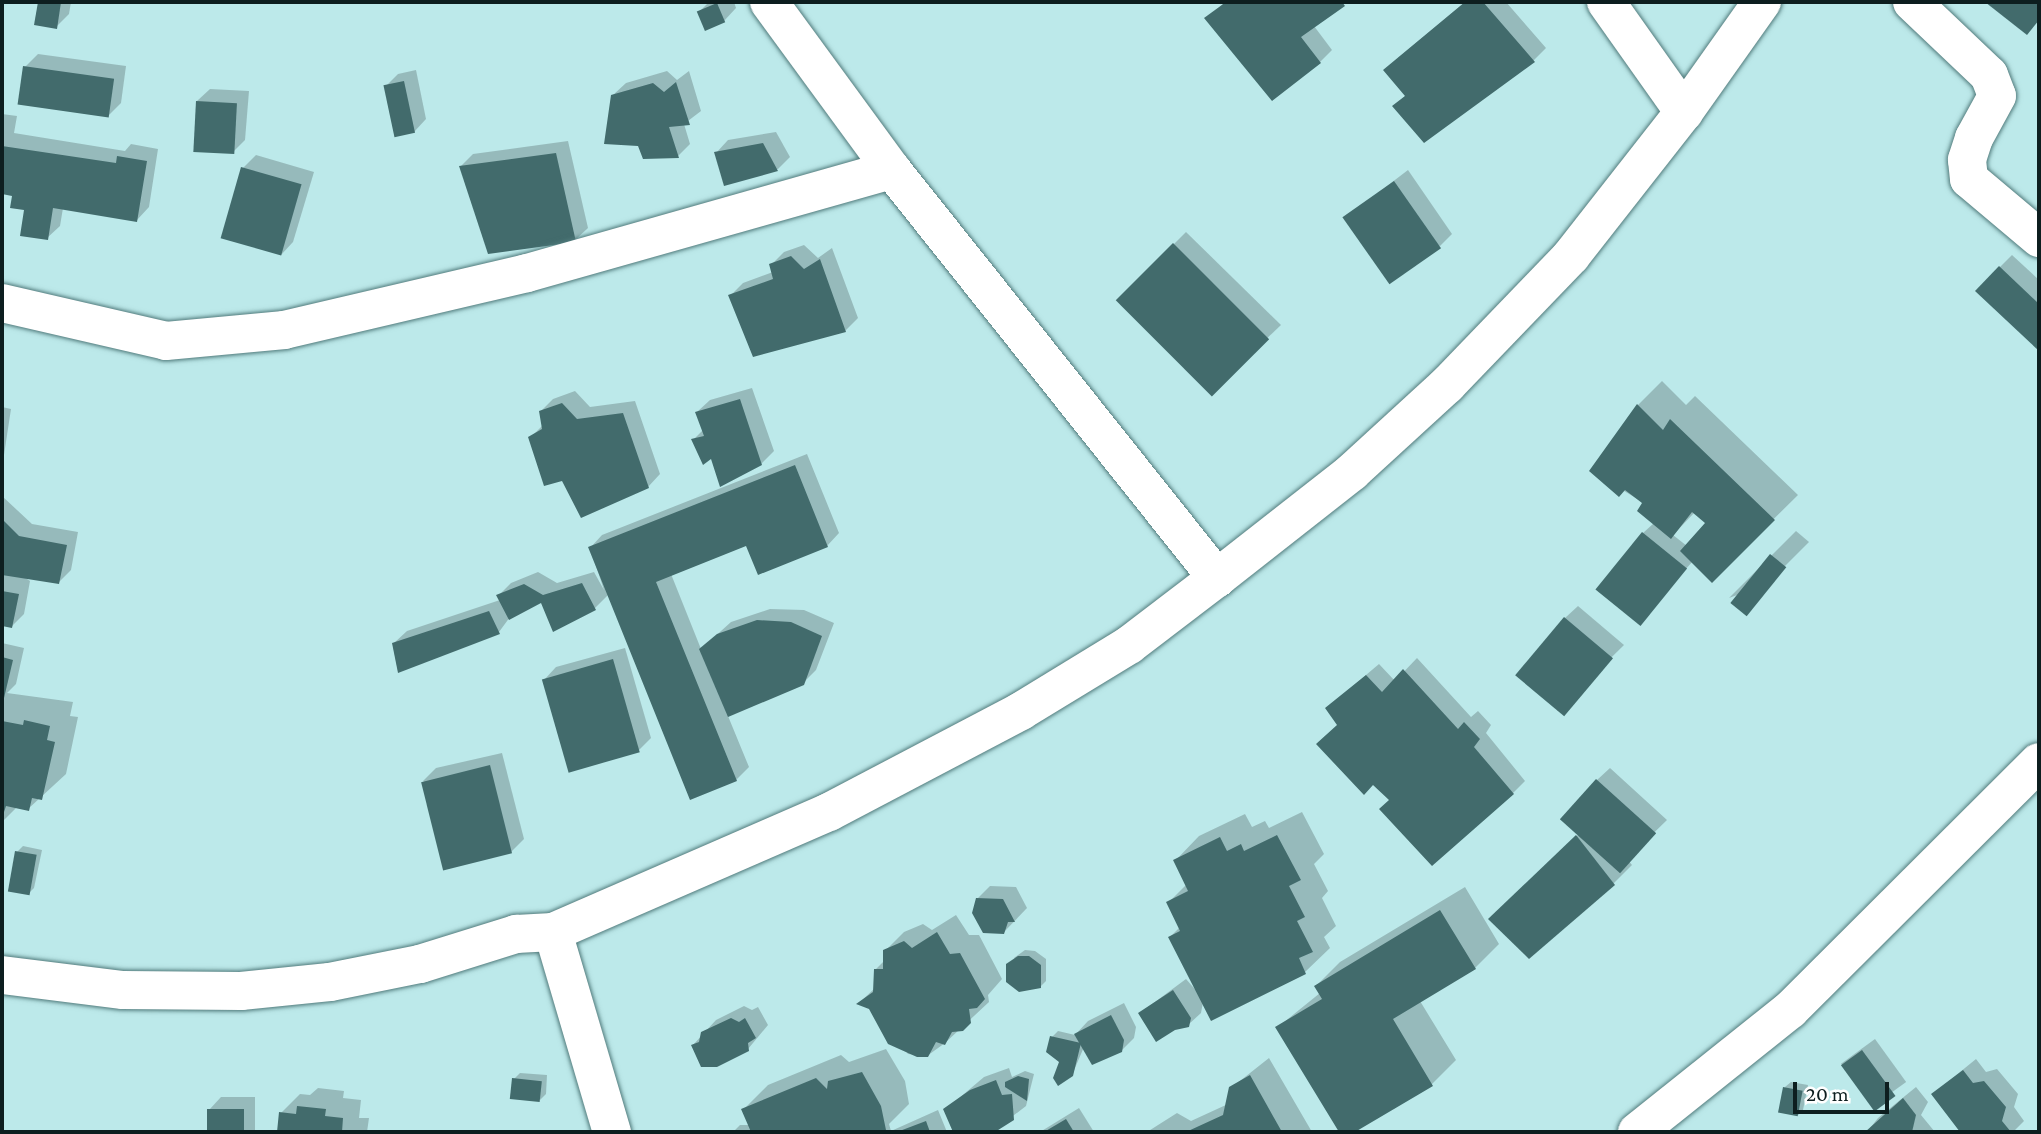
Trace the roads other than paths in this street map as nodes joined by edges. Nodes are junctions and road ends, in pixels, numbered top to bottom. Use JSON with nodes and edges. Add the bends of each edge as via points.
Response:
{"nodes":[{"id":1,"x":769,"y":2,"type":"edge"},
{"id":2,"x":1606,"y":2,"type":"edge"},
{"id":3,"x":1762,"y":2,"type":"edge"},
{"id":4,"x":1912,"y":2,"type":"edge"},
{"id":5,"x":1684,"y":112,"type":"junction"},
{"id":6,"x":892,"y":170,"type":"junction"},
{"id":7,"x":2039,"y":238,"type":"edge"},
{"id":8,"x":2,"y":303,"type":"edge"},
{"id":9,"x":1217,"y":578,"type":"junction"},
{"id":10,"x":2039,"y":762,"type":"edge"},
{"id":11,"x":553,"y":932,"type":"junction"},
{"id":12,"x":2,"y":975,"type":"edge"},
{"id":13,"x":612,"y":1132,"type":"edge"},
{"id":14,"x":1637,"y":1132,"type":"edge"}],
"edges":[{"from":1,"to":6,"type":"street"},
{"from":2,"to":5,"type":"street"},
{"from":3,"to":5,"type":"street"},
{"from":4,"to":7,"type":"street","via":[[1989,75],[1997,96],[1974,138],[1967,160],[1969,179]]},
{"from":5,"to":9,"type":"street","via":[[1572,256],[1510,322],[1352,472]]},
{"from":6,"to":8,"type":"street","via":[[527,273],[284,330],[166,341]]},
{"from":6,"to":9,"type":"street"},
{"from":9,"to":11,"type":"street","via":[[1076,679],[896,779]]},
{"from":10,"to":14,"type":"street","via":[[1790,1010]]},
{"from":11,"to":12,"type":"street","via":[[516,934],[420,964],[330,982],[241,991],[123,990]]},
{"from":11,"to":13,"type":"street"}]}
